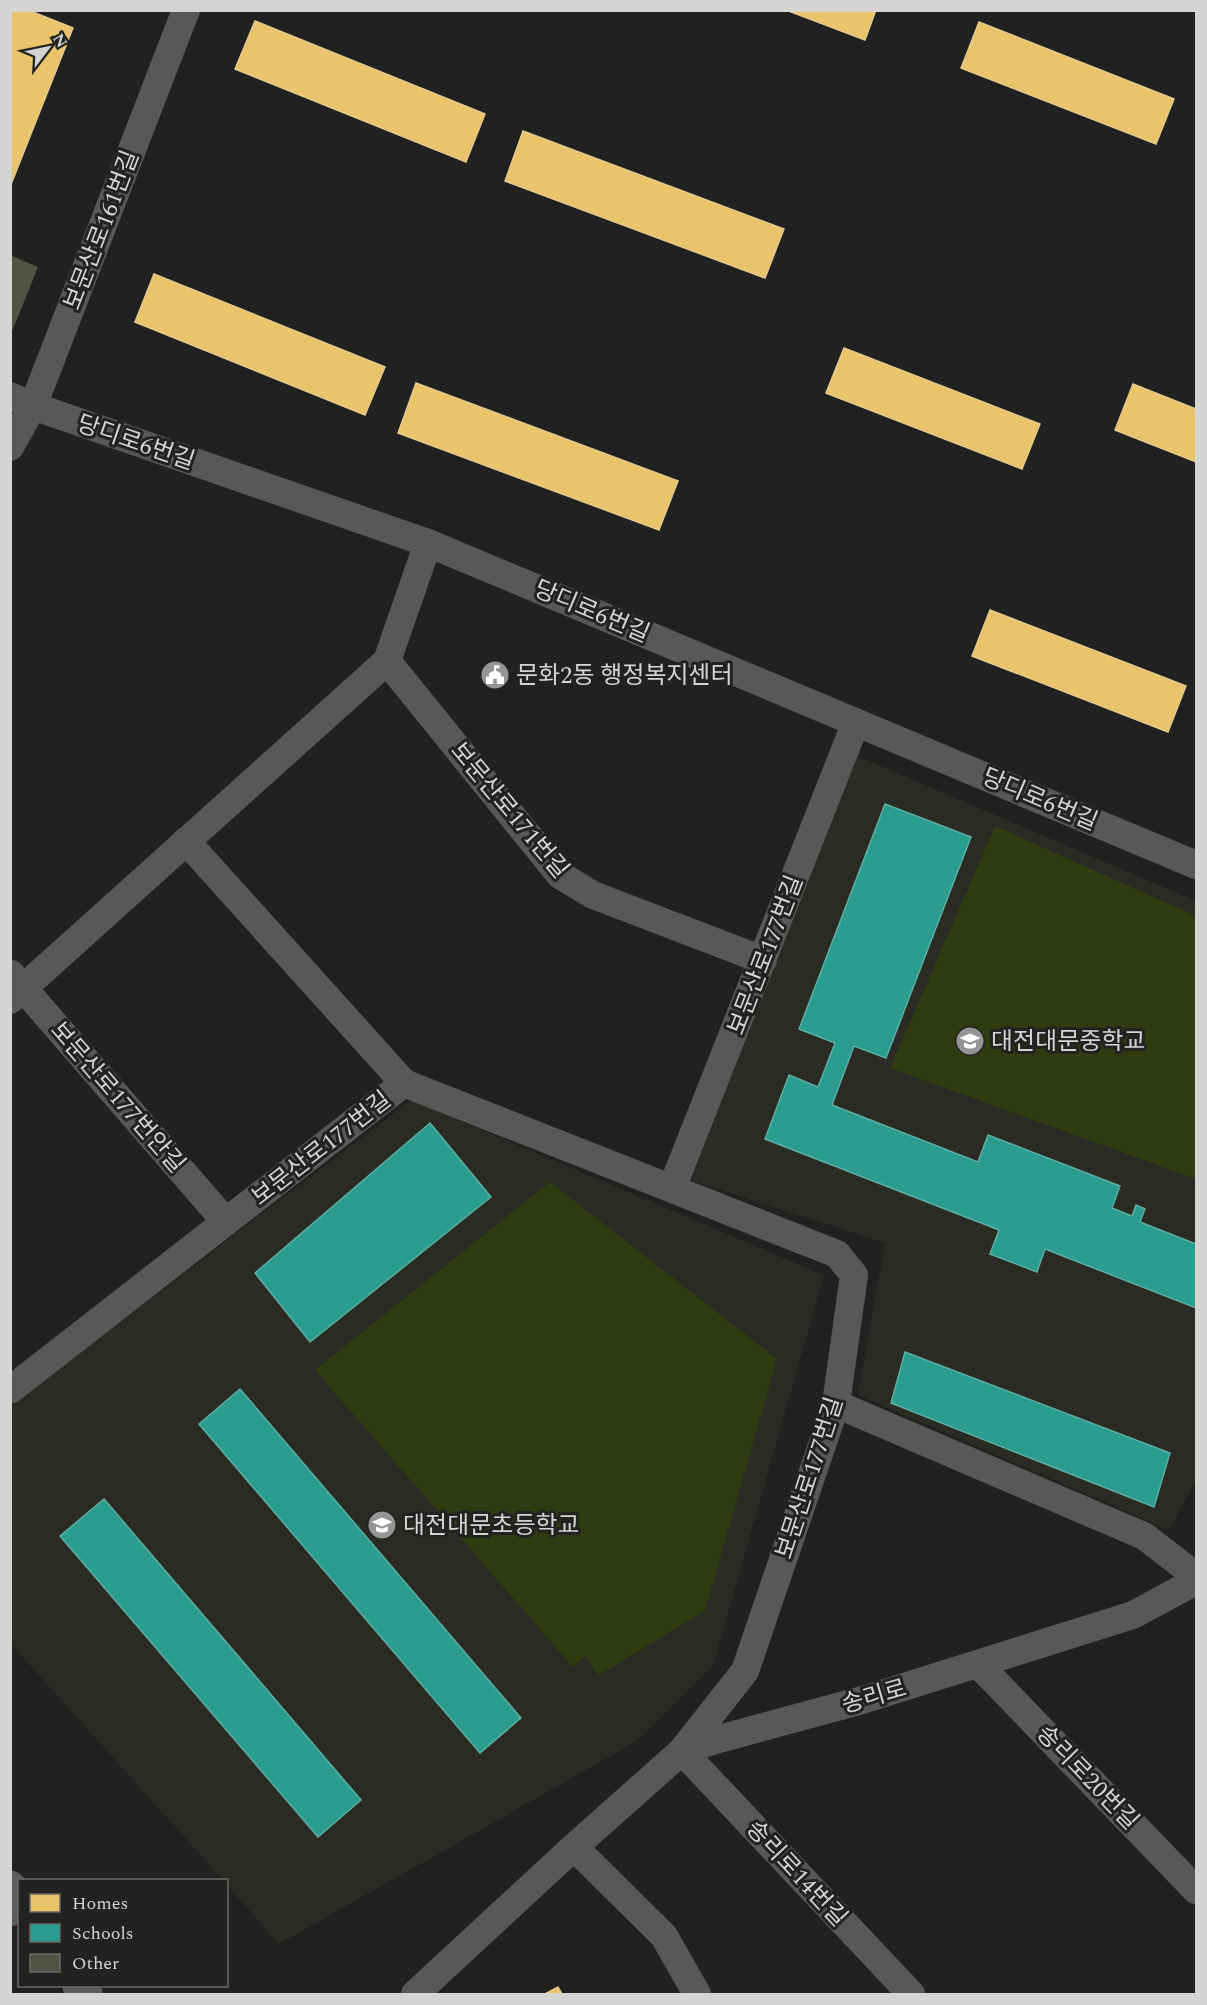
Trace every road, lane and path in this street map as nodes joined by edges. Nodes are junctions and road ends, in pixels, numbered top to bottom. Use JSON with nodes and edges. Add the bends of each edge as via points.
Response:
{"nodes":[{"id":1,"x":186,"y":10,"type":"edge"},
{"id":2,"x":22,"y":401,"type":"edge"},
{"id":3,"x":10,"y":447,"type":"edge"},
{"id":4,"x":428,"y":543,"type":"junction"},
{"id":5,"x":387,"y":661,"type":"junction"},
{"id":6,"x":856,"y":722,"type":"junction"},
{"id":7,"x":186,"y":841,"type":"junction"},
{"id":8,"x":1197,"y":865,"type":"edge"},
{"id":9,"x":763,"y":960,"type":"junction"},
{"id":10,"x":15,"y":987,"type":"edge"},
{"id":11,"x":404,"y":1083,"type":"junction"},
{"id":12,"x":672,"y":1188,"type":"junction"},
{"id":13,"x":226,"y":1222,"type":"junction"},
{"id":14,"x":10,"y":1390,"type":"edge"},
{"id":15,"x":836,"y":1404,"type":"junction"},
{"id":16,"x":1197,"y":1579,"type":"edge"},
{"id":17,"x":979,"y":1665,"type":"junction"},
{"id":18,"x":682,"y":1751,"type":"junction"},
{"id":19,"x":574,"y":1847,"type":"junction"},
{"id":20,"x":1197,"y":1890,"type":"edge"},
{"id":21,"x":415,"y":1995,"type":"edge"},
{"id":22,"x":698,"y":1995,"type":"edge"},
{"id":23,"x":911,"y":1995,"type":"edge"}],
"edges":[{"from":1,"to":2,"type":"street","name":"보문산로161번길"},
{"from":2,"to":3,"type":"street","name":"보문산로161번길"},
{"from":2,"to":4,"type":"street","name":"당디로6번길"},
{"from":4,"to":5,"type":"street"},
{"from":4,"to":6,"type":"street","name":"당디로6번길"},
{"from":5,"to":7,"type":"street"},
{"from":5,"to":9,"type":"street","name":"보문산로171번길","via":[[560,875],[593,895]]},
{"from":6,"to":8,"type":"street","name":"당디로6번길"},
{"from":6,"to":9,"type":"street","name":"보문산로177번길"},
{"from":7,"to":10,"type":"street"},
{"from":7,"to":11,"type":"street"},
{"from":9,"to":12,"type":"street","name":"보문산로177번길"},
{"from":10,"to":13,"type":"street","name":"보문산로177번안길"},
{"from":11,"to":12,"type":"street","name":"보문산로177번길"},
{"from":11,"to":13,"type":"street","name":"보문산로177번길"},
{"from":12,"to":15,"type":"street","name":"보문산로177번길","via":[[837,1254],[854,1275]]},
{"from":13,"to":14,"type":"street","name":"보문산로177번길"},
{"from":15,"to":16,"type":"street","name":"송리로","via":[[1144,1536]]},
{"from":15,"to":18,"type":"street","name":"보문산로177번길","via":[[745,1671]]},
{"from":16,"to":17,"type":"street","name":"송리로","via":[[1133,1615]]},
{"from":17,"to":18,"type":"street","name":"송리로"},
{"from":17,"to":20,"type":"street","name":"송리로20번길"},
{"from":18,"to":19,"type":"street","name":"송리로"},
{"from":18,"to":23,"type":"street","name":"송리로14번길"},
{"from":19,"to":21,"type":"street","name":"송리로"},
{"from":19,"to":22,"type":"street","via":[[664,1936]]}]}
